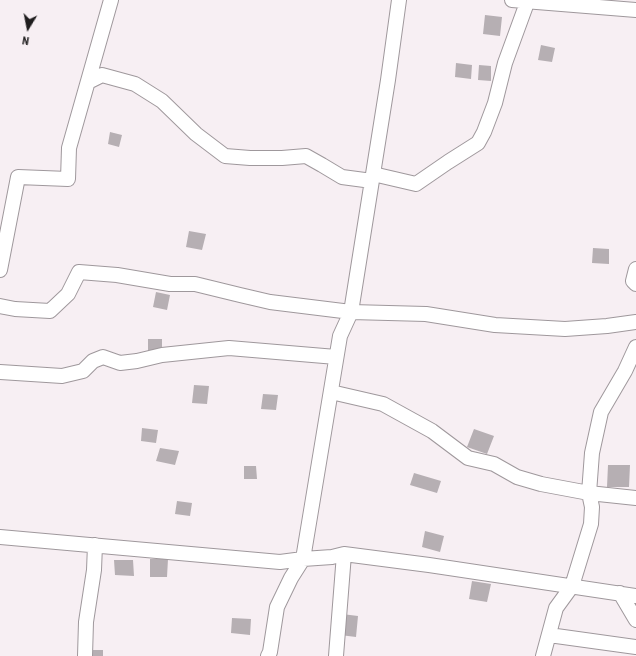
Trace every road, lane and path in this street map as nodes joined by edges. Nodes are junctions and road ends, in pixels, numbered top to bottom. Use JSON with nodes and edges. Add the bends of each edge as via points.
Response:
{"nodes":[{"id":1,"x":111,"y":0,"type":"edge"},
{"id":2,"x":399,"y":0,"type":"edge"},
{"id":3,"x":512,"y":0,"type":"edge"},
{"id":4,"x":527,"y":1,"type":"edge"},
{"id":5,"x":636,"y":10,"type":"edge"},
{"id":6,"x":88,"y":82,"type":"junction"},
{"id":7,"x":372,"y":178,"type":"junction"},
{"id":8,"x":636,"y":269,"type":"edge"},
{"id":9,"x":0,"y":270,"type":"edge"},
{"id":10,"x":636,"y":284,"type":"edge"},
{"id":11,"x":0,"y":306,"type":"edge"},
{"id":12,"x":351,"y":312,"type":"junction"},
{"id":13,"x":636,"y":322,"type":"edge"},
{"id":14,"x":636,"y":348,"type":"edge"},
{"id":15,"x":336,"y":358,"type":"junction"},
{"id":16,"x":0,"y":372,"type":"edge"},
{"id":17,"x":331,"y":392,"type":"junction"},
{"id":18,"x":590,"y":493,"type":"junction"},
{"id":19,"x":636,"y":498,"type":"edge"},
{"id":20,"x":0,"y":537,"type":"edge"},
{"id":21,"x":95,"y":545,"type":"junction"},
{"id":22,"x":344,"y":554,"type":"junction"},
{"id":23,"x":303,"y":559,"type":"junction"},
{"id":24,"x":572,"y":586,"type":"junction"},
{"id":25,"x":620,"y":593,"type":"junction"},
{"id":26,"x":636,"y":596,"type":"edge"},
{"id":27,"x":636,"y":620,"type":"edge"},
{"id":28,"x":549,"y":635,"type":"junction"},
{"id":29,"x":636,"y":647,"type":"edge"},
{"id":30,"x":85,"y":656,"type":"edge"},
{"id":31,"x":268,"y":656,"type":"edge"},
{"id":32,"x":336,"y":656,"type":"edge"},
{"id":33,"x":543,"y":656,"type":"edge"},
{"id":34,"x":633,"y":656,"type":"edge"}],
"edges":[{"from":1,"to":6,"type":"street"},
{"from":2,"to":7,"type":"street"},
{"from":3,"to":4,"type":"street"},
{"from":4,"to":5,"type":"street"},
{"from":4,"to":7,"type":"street","via":[[484,132],[478,143],[416,184]]},
{"from":6,"to":7,"type":"street","via":[[102,75],[135,84],[162,101],[196,134],[225,156],[306,156],[342,177]]},
{"from":6,"to":9,"type":"street","via":[[69,148],[68,179],[18,177]]},
{"from":7,"to":12,"type":"street"},
{"from":8,"to":10,"type":"street","via":[[633,281]]},
{"from":11,"to":12,"type":"street","via":[[50,311],[68,294],[80,272],[170,284],[196,284],[270,302]]},
{"from":12,"to":13,"type":"street","via":[[426,314],[495,325],[565,329]]},
{"from":12,"to":15,"type":"street","via":[[340,336]]},
{"from":14,"to":18,"type":"street","via":[[601,412],[592,453]]},
{"from":15,"to":16,"type":"street","via":[[229,348],[162,355],[120,363],[102,357],[92,361],[83,371],[62,376]]},
{"from":15,"to":17,"type":"street"},
{"from":17,"to":18,"type":"street","via":[[383,404],[432,431],[468,458],[494,464],[517,477],[541,484]]},
{"from":17,"to":23,"type":"street"},
{"from":18,"to":19,"type":"street"},
{"from":18,"to":24,"type":"street","via":[[591,524]]},
{"from":20,"to":21,"type":"street"},
{"from":21,"to":23,"type":"street","via":[[280,562]]},
{"from":21,"to":30,"type":"street","via":[[86,622]]},
{"from":22,"to":23,"type":"street"},
{"from":22,"to":24,"type":"street"},
{"from":22,"to":32,"type":"street"},
{"from":23,"to":31,"type":"street","via":[[277,606]]},
{"from":24,"to":25,"type":"street"},
{"from":24,"to":28,"type":"street","via":[[556,608]]},
{"from":25,"to":26,"type":"street"},
{"from":25,"to":27,"type":"street"},
{"from":28,"to":29,"type":"street"},
{"from":28,"to":33,"type":"street"},
{"from":29,"to":34,"type":"street"}]}
